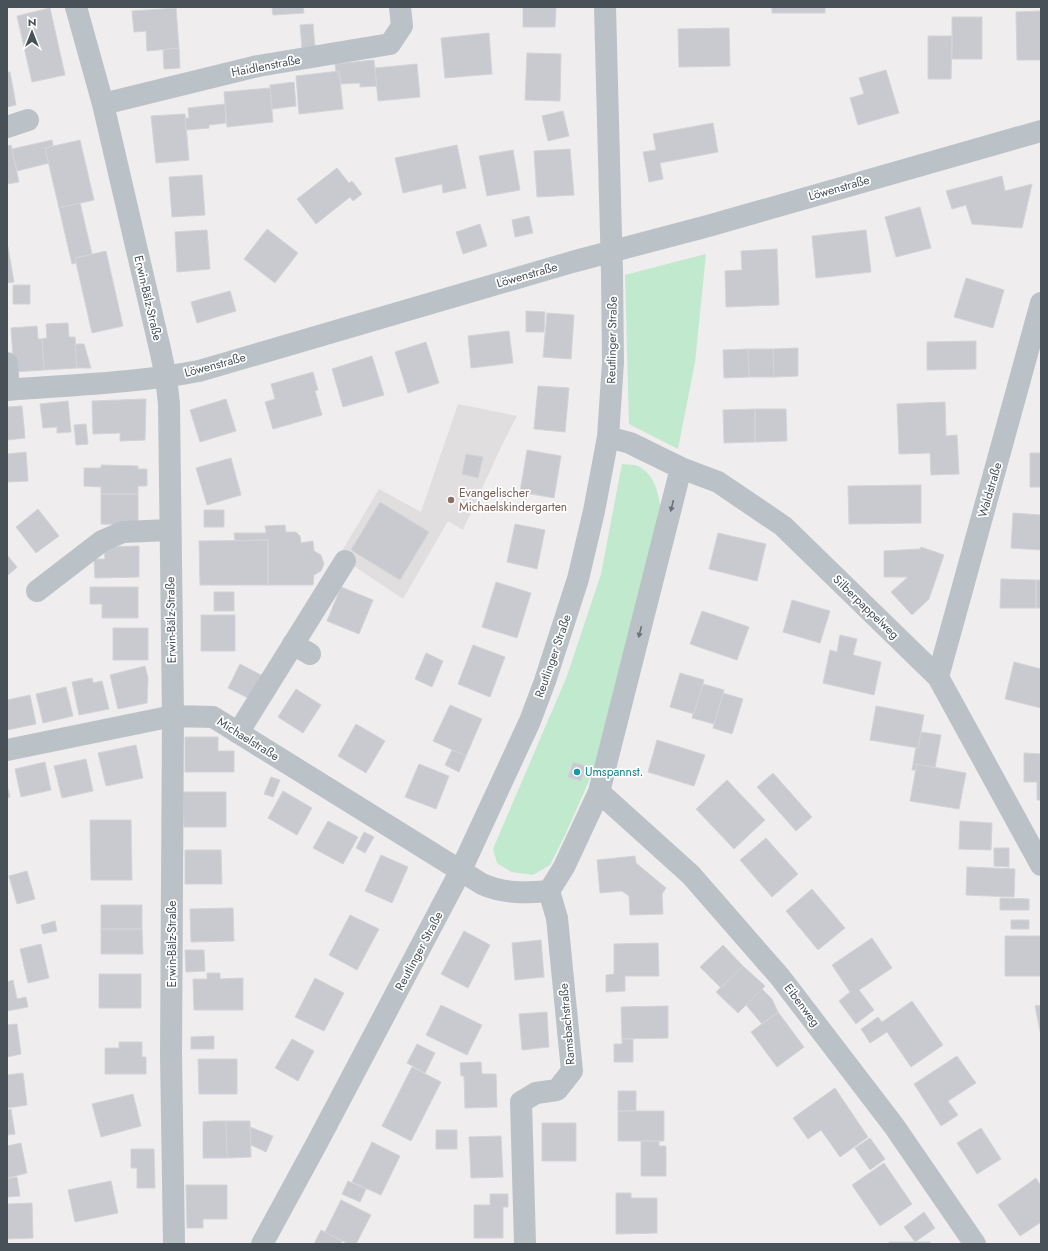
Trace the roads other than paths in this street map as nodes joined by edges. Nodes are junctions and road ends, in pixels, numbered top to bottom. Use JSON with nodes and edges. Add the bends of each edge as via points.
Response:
{"nodes":[{"id":1,"x":76,"y":7,"type":"edge"},
{"id":2,"x":400,"y":7,"type":"edge"},
{"id":3,"x":605,"y":7,"type":"edge"},
{"id":4,"x":103,"y":104,"type":"junction"},
{"id":5,"x":28,"y":120,"type":"dead end"},
{"id":6,"x":7,"y":127,"type":"edge"},
{"id":7,"x":1041,"y":130,"type":"edge"},
{"id":8,"x":611,"y":252,"type":"junction"},
{"id":9,"x":1041,"y":303,"type":"edge"},
{"id":10,"x":1037,"y":340,"type":"edge"},
{"id":11,"x":7,"y":364,"type":"edge"},
{"id":12,"x":166,"y":377,"type":"junction"},
{"id":13,"x":8,"y":390,"type":"edge"},
{"id":14,"x":608,"y":437,"type":"junction"},
{"id":15,"x":681,"y":468,"type":"junction"},
{"id":16,"x":170,"y":530,"type":"junction"},
{"id":17,"x":345,"y":561,"type":"dead end"},
{"id":18,"x":37,"y":591,"type":"dead end"},
{"id":19,"x":938,"y":677,"type":"junction"},
{"id":20,"x":173,"y":716,"type":"junction"},
{"id":21,"x":238,"y":733,"type":"junction"},
{"id":22,"x":7,"y":750,"type":"edge"},
{"id":23,"x":599,"y":792,"type":"junction"},
{"id":24,"x":1041,"y":865,"type":"edge"},
{"id":25,"x":460,"y":872,"type":"junction"},
{"id":26,"x":549,"y":891,"type":"junction"},
{"id":27,"x":174,"y":1244,"type":"edge"},
{"id":28,"x":262,"y":1244,"type":"edge"},
{"id":29,"x":525,"y":1244,"type":"edge"},
{"id":30,"x":975,"y":1244,"type":"edge"}],
"edges":[{"from":1,"to":4,"type":"street","name":"Erwin-Bälz-Straße"},
{"from":2,"to":4,"type":"street","name":"Haidlenstraße","via":[[402,26],[390,44],[258,66]]},
{"from":3,"to":8,"type":"street","name":"Reutlinger Straße"},
{"from":4,"to":12,"type":"street","name":"Erwin-Bälz-Straße"},
{"from":5,"to":6,"type":"street"},
{"from":7,"to":8,"type":"street","name":"Löwenstraße"},
{"from":8,"to":12,"type":"street","name":"Löwenstraße","via":[[199,371]]},
{"from":8,"to":14,"type":"street","name":"Reutlinger Straße","via":[[613,362]]},
{"from":9,"to":10,"type":"street","name":"Waldstraße"},
{"from":10,"to":19,"type":"street","name":"Waldstraße"},
{"from":11,"to":13,"type":"street"},
{"from":12,"to":13,"type":"street","name":"Löwenstraße"},
{"from":12,"to":16,"type":"street","name":"Erwin-Bälz-Straße","via":[[169,404]]},
{"from":14,"to":15,"type":"street","name":"Silberpappelweg","via":[[630,443]]},
{"from":14,"to":25,"type":"street","name":"Reutlinger Straße","via":[[578,578],[545,681],[530,721]]},
{"from":15,"to":19,"type":"street","name":"Silberpappelweg","via":[[718,482],[782,526]]},
{"from":15,"to":23,"type":"street","one_way":true},
{"from":16,"to":18,"type":"street","via":[[123,532],[102,541]]},
{"from":16,"to":20,"type":"street","name":"Erwin-Bälz-Straße"},
{"from":17,"to":21,"type":"street","via":[[302,649]]},
{"from":19,"to":24,"type":"street","name":"Silberpappelweg"},
{"from":20,"to":21,"type":"street","name":"Michaelstraße","via":[[212,717]]},
{"from":20,"to":22,"type":"street","name":"Michaelstraße"},
{"from":20,"to":27,"type":"street","name":"Erwin-Bälz-Straße","via":[[171,1054]]},
{"from":21,"to":25,"type":"street","name":"Michaelstraße"},
{"from":23,"to":26,"type":"street","via":[[564,867]]},
{"from":23,"to":30,"type":"street","name":"Eibenweg","via":[[691,875],[780,977],[894,1126]]},
{"from":25,"to":26,"type":"street","via":[[490,888],[520,893]]},
{"from":25,"to":28,"type":"street","name":"Reutlinger Straße"},
{"from":26,"to":29,"type":"street","name":"Ramsbachstraße","via":[[557,918],[572,1072],[557,1090],[536,1093],[521,1102]]}]}
